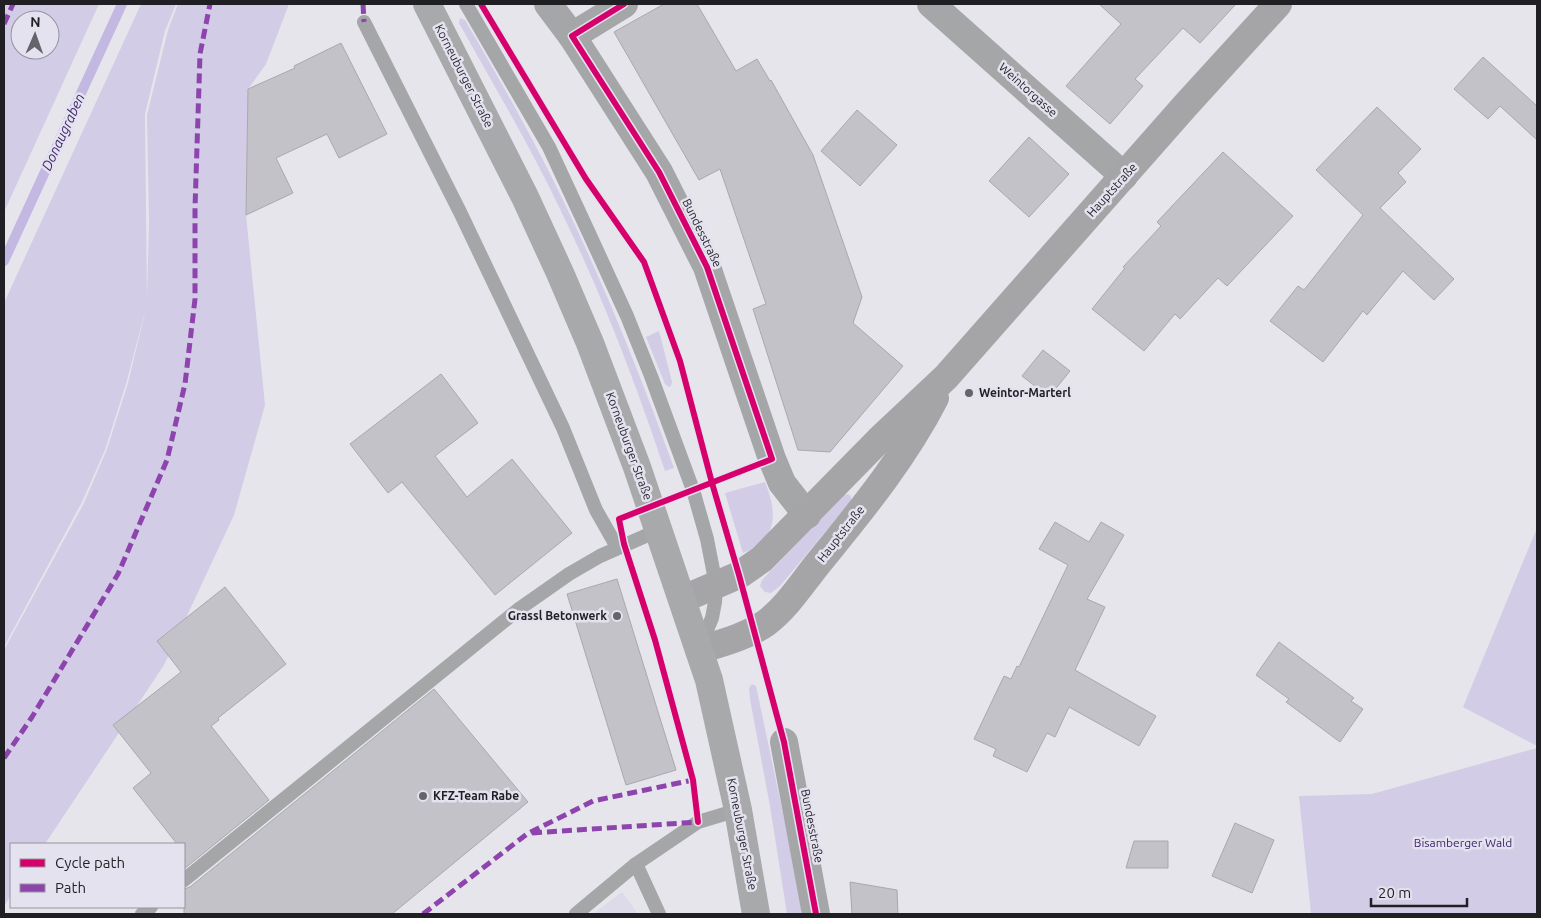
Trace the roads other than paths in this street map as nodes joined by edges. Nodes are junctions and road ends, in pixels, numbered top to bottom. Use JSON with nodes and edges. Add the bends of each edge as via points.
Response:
{"nodes":[{"id":1,"x":427,"y":4,"type":"edge"},
{"id":2,"x":466,"y":4,"type":"edge"},
{"id":3,"x":548,"y":4,"type":"edge"},
{"id":4,"x":624,"y":4,"type":"edge"},
{"id":5,"x":931,"y":4,"type":"edge"},
{"id":6,"x":1278,"y":4,"type":"edge"},
{"id":7,"x":364,"y":22,"type":"dead end"},
{"id":8,"x":572,"y":36,"type":"junction"},
{"id":9,"x":1124,"y":176,"type":"junction"},
{"id":10,"x":946,"y":377,"type":"junction"},
{"id":11,"x":807,"y":515,"type":"junction"},
{"id":12,"x":659,"y":530,"type":"junction"},
{"id":13,"x":617,"y":547,"type":"junction"},
{"id":14,"x":716,"y":585,"type":"junction"},
{"id":15,"x":682,"y":599,"type":"junction"},
{"id":16,"x":699,"y":650,"type":"junction"},
{"id":17,"x":784,"y":742,"type":"dead end"},
{"id":18,"x":738,"y":810,"type":"junction"},
{"id":19,"x":636,"y":864,"type":"junction"},
{"id":20,"x":185,"y":879,"type":"edge"},
{"id":21,"x":576,"y":914,"type":"edge"},
{"id":22,"x":659,"y":914,"type":"edge"},
{"id":23,"x":756,"y":914,"type":"edge"},
{"id":24,"x":816,"y":914,"type":"edge"}],
"edges":[{"from":1,"to":12,"type":"main road","name":"Korneuburger Straße","via":[[560,272],[590,343]]},
{"from":2,"to":14,"type":"lane","via":[[549,147],[627,316],[693,490]]},
{"from":3,"to":8,"type":"street","name":"Bundesstraße"},
{"from":4,"to":8,"type":"street"},
{"from":5,"to":9,"type":"street","name":"Weintorgasse"},
{"from":6,"to":9,"type":"main road","name":"Hauptstraße"},
{"from":7,"to":13,"type":"lane","via":[[464,221],[563,428],[596,510]]},
{"from":8,"to":11,"type":"street","name":"Bundesstraße","via":[[659,172],[707,267],[772,459],[782,483]]},
{"from":9,"to":10,"type":"main road","name":"Hauptstraße"},
{"from":10,"to":11,"type":"main road","name":"Hauptstraße"},
{"from":10,"to":16,"type":"main road","name":"Hauptstraße","via":[[900,458],[782,608],[754,630]]},
{"from":11,"to":14,"type":"main road","name":"Hauptstraße","via":[[756,563]]},
{"from":12,"to":13,"type":"lane"},
{"from":12,"to":15,"type":"main road","name":"Korneuburger Straße"},
{"from":13,"to":20,"type":"lane","via":[[569,574],[519,609]]},
{"from":14,"to":15,"type":"main road","name":"Hauptstraße"},
{"from":14,"to":16,"type":"lane","via":[[712,618]]},
{"from":15,"to":16,"type":"main road","name":"Korneuburger Straße"},
{"from":16,"to":18,"type":"main road","name":"Korneuburger Straße"},
{"from":17,"to":24,"type":"street","name":"Bundesstraße"},
{"from":18,"to":19,"type":"lane","via":[[698,822]]},
{"from":18,"to":23,"type":"main road","name":"Korneuburger Straße"},
{"from":19,"to":21,"type":"lane"},
{"from":19,"to":22,"type":"lane"}]}
